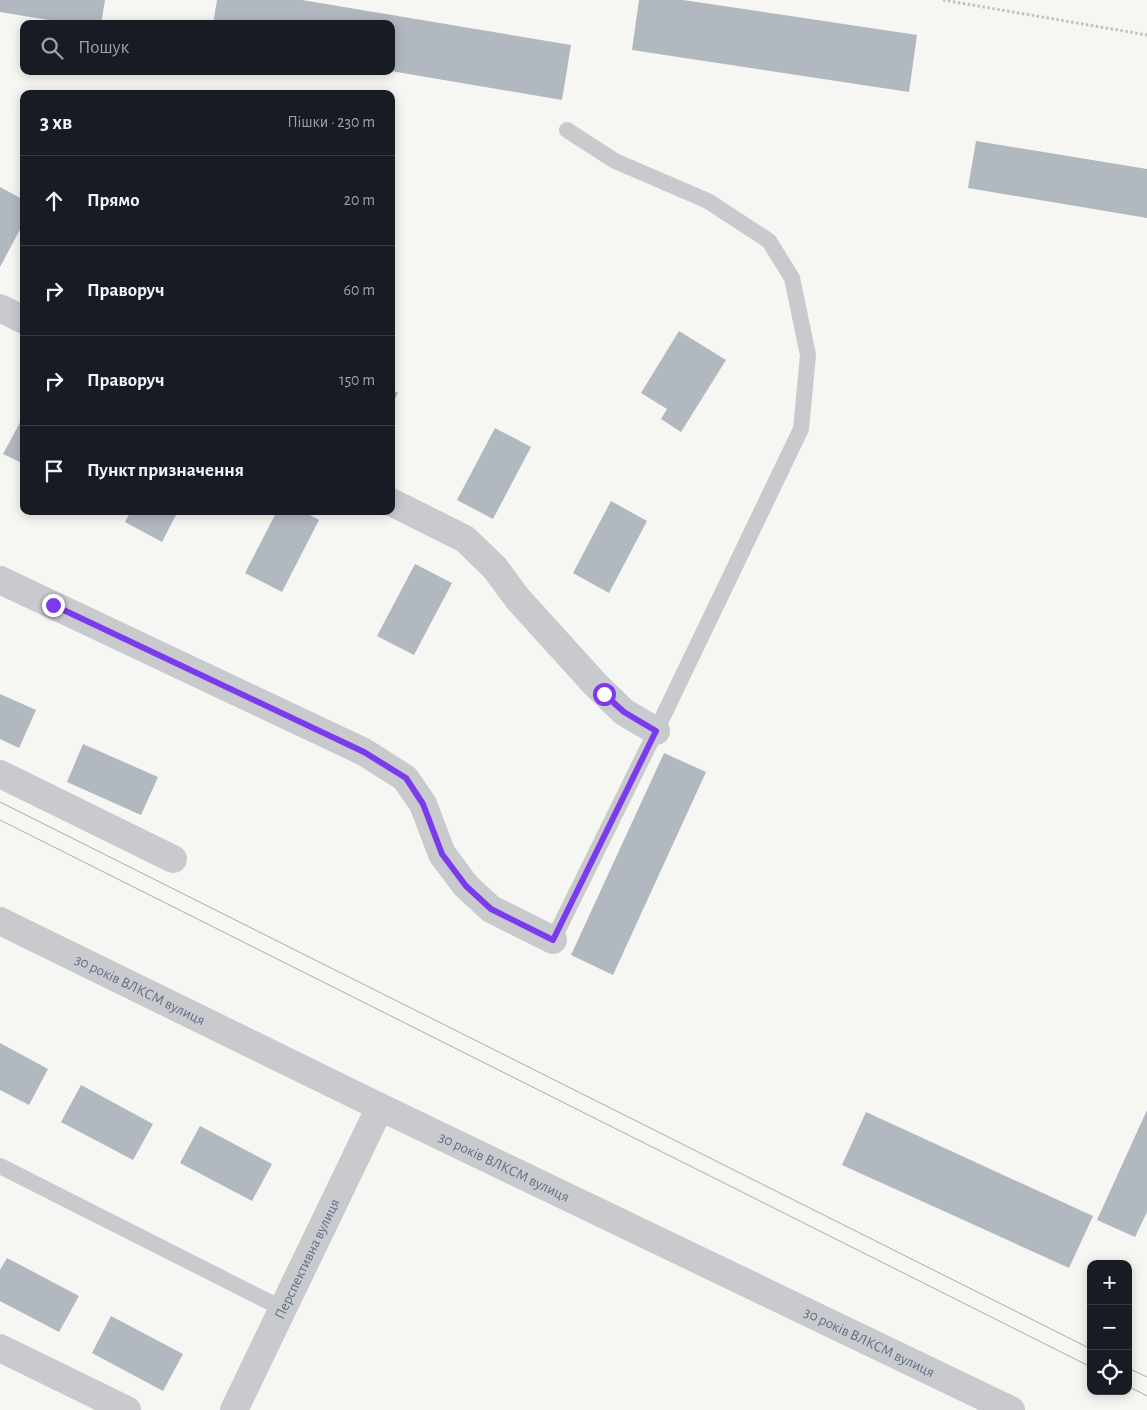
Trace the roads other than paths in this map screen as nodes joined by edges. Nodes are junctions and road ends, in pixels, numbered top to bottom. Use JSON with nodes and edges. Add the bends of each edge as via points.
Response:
{"nodes":[{"id":1,"x":568,"y":130,"type":"dead end"},
{"id":2,"x":0,"y":308,"type":"edge"},
{"id":3,"x":20,"y":318,"type":"edge"},
{"id":4,"x":395,"y":504,"type":"edge"},
{"id":5,"x":0,"y":580,"type":"edge"},
{"id":6,"x":656,"y":731,"type":"junction"},
{"id":7,"x":0,"y":774,"type":"edge"},
{"id":8,"x":173,"y":859,"type":"dead end"},
{"id":9,"x":0,"y":921,"type":"edge"},
{"id":10,"x":553,"y":940,"type":"joint"},
{"id":11,"x":380,"y":1107,"type":"junction"},
{"id":12,"x":0,"y":1166,"type":"edge"},
{"id":13,"x":283,"y":1309,"type":"junction"},
{"id":14,"x":0,"y":1348,"type":"edge"},
{"id":15,"x":127,"y":1410,"type":"edge"},
{"id":16,"x":234,"y":1410,"type":"edge"},
{"id":17,"x":1011,"y":1410,"type":"edge"}],
"edges":[{"from":1,"to":6,"type":"lane","via":[[616,161],[708,201],[769,241],[792,278],[808,355],[801,429]]},
{"from":2,"to":3,"type":"street"},
{"from":4,"to":6,"type":"street","via":[[465,539],[496,568],[517,598],[594,684],[624,712]]},
{"from":5,"to":10,"type":"street","via":[[364,752],[406,778],[423,804],[442,854],[466,886],[491,909]]},
{"from":6,"to":10,"type":"lane"},
{"from":7,"to":8,"type":"street"},
{"from":9,"to":11,"type":"street","name":"30 років ВЛКСМ вулиця"},
{"from":11,"to":13,"type":"street","name":"Перспективна вулиця"},
{"from":11,"to":17,"type":"street","name":"30 років ВЛКСМ вулиця"},
{"from":12,"to":13,"type":"lane"},
{"from":13,"to":16,"type":"street","name":"Перспективна вулиця"},
{"from":14,"to":15,"type":"street"}]}
